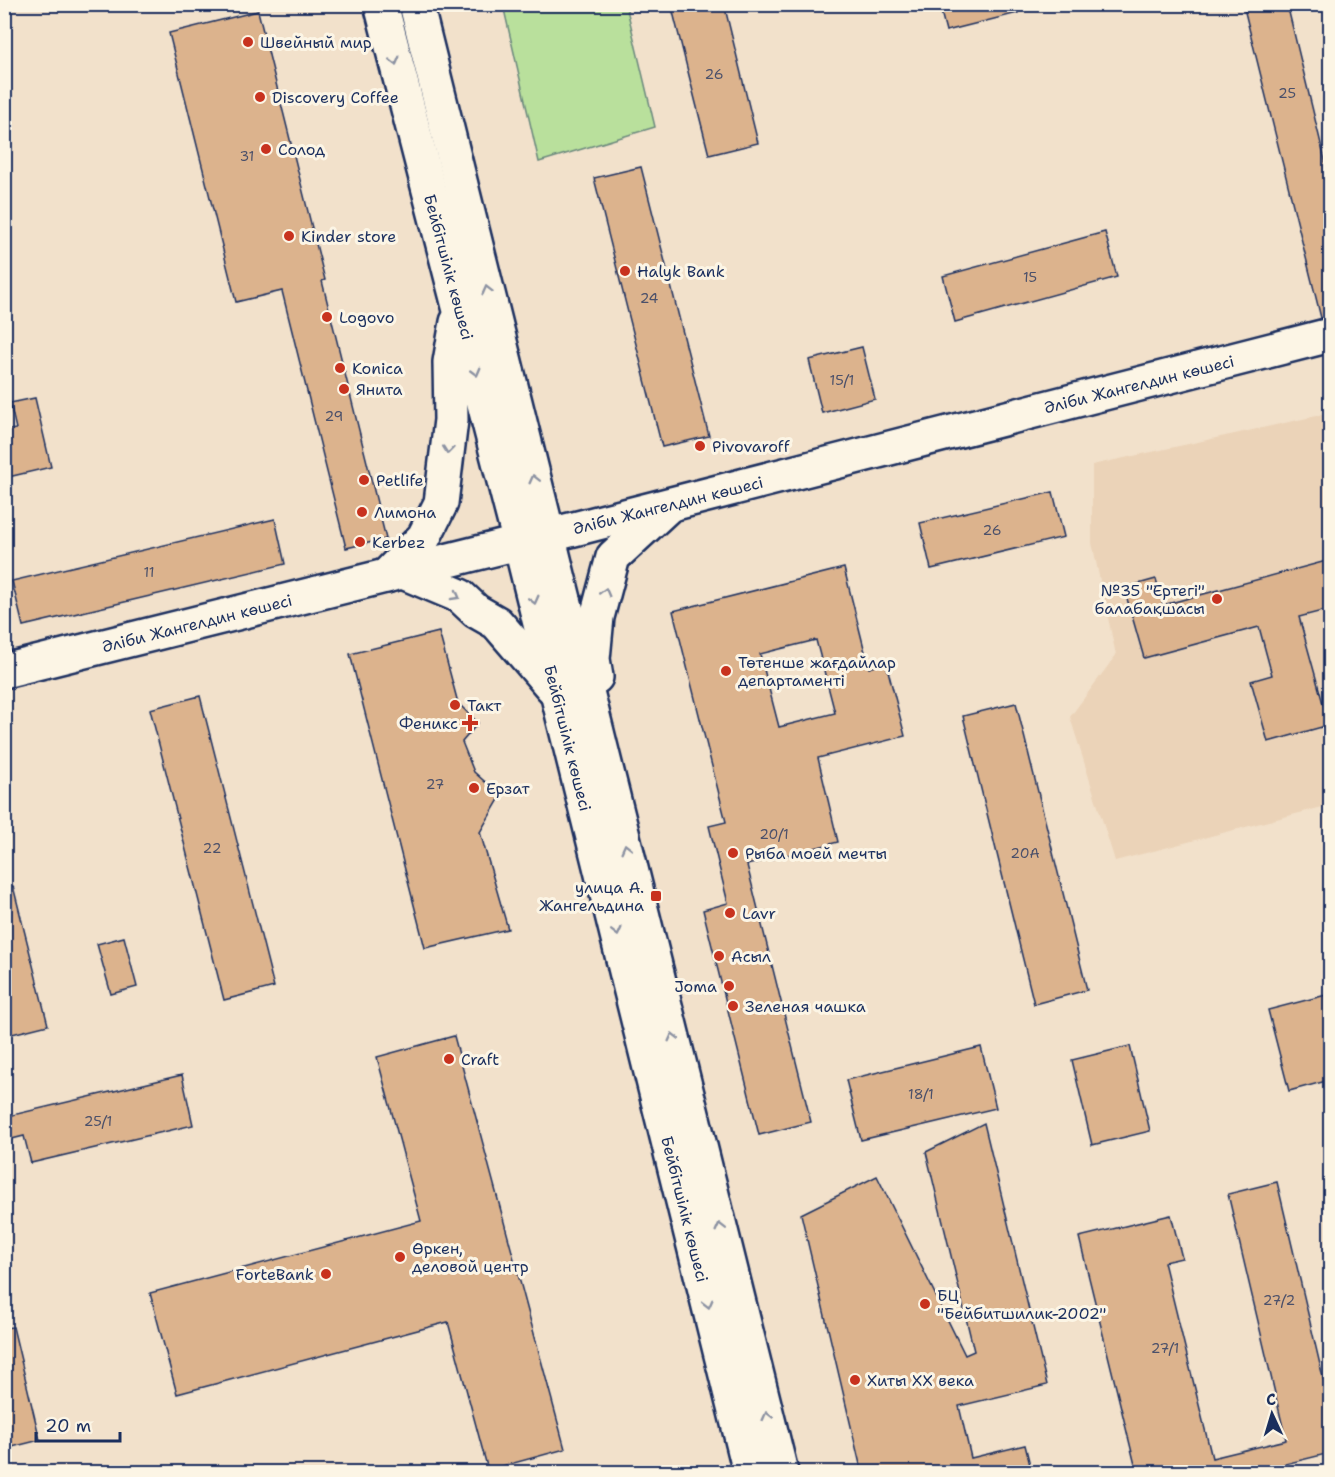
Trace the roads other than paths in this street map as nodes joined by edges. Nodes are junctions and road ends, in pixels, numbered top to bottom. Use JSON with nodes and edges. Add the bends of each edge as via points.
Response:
{"nodes":[{"id":1,"x":381,"y":4,"type":"edge"},
{"id":2,"x":416,"y":4,"type":"edge"},
{"id":3,"x":459,"y":309,"type":"junction"},
{"id":4,"x":1330,"y":335,"type":"edge"},
{"id":5,"x":671,"y":504,"type":"junction"},
{"id":6,"x":534,"y":539,"type":"junction"},
{"id":7,"x":394,"y":574,"type":"junction"},
{"id":8,"x":4,"y":671,"type":"edge"},
{"id":9,"x":557,"y":693,"type":"junction"},
{"id":10,"x":602,"y":753,"type":"junction"},
{"id":11,"x":750,"y":1473,"type":"edge"},
{"id":12,"x":781,"y":1473,"type":"edge"}],
"edges":[{"from":1,"to":3,"type":"main road","name":"Бейбітшілік көшесі","one_way":true},
{"from":6,"to":2,"type":"main road","name":"Бейбітшілік көшесі","one_way":true},
{"from":3,"to":6,"type":"main road","name":"Бейбітшілік көшесі","one_way":true},
{"from":3,"to":7,"type":"main road","one_way":true,"via":[[450,362],[451,420],[441,502],[424,537]]},
{"from":4,"to":5,"type":"main road","name":"Әліби Жангелдин көшесі"},
{"from":5,"to":6,"type":"main road","name":"Әліби Жангелдин көшесі"},
{"from":10,"to":5,"type":"main road","one_way":true,"via":[[602,712],[593,659],[597,617],[613,557]]},
{"from":6,"to":7,"type":"main road","name":"Әліби Жангелдин көшесі"},
{"from":6,"to":9,"type":"main road","name":"Бейбітшілік көшесі","one_way":true},
{"from":6,"to":10,"type":"main road","name":"Бейбітшілік көшесі"},
{"from":7,"to":8,"type":"main road","name":"Әліби Жангелдин көшесі"},
{"from":7,"to":9,"type":"main road","one_way":true,"via":[[460,596],[498,623]]},
{"from":9,"to":11,"type":"main road","name":"Бейбітшілік көшесі","one_way":true},
{"from":12,"to":10,"type":"main road","name":"Бейбітшілік көшесі","one_way":true}]}
